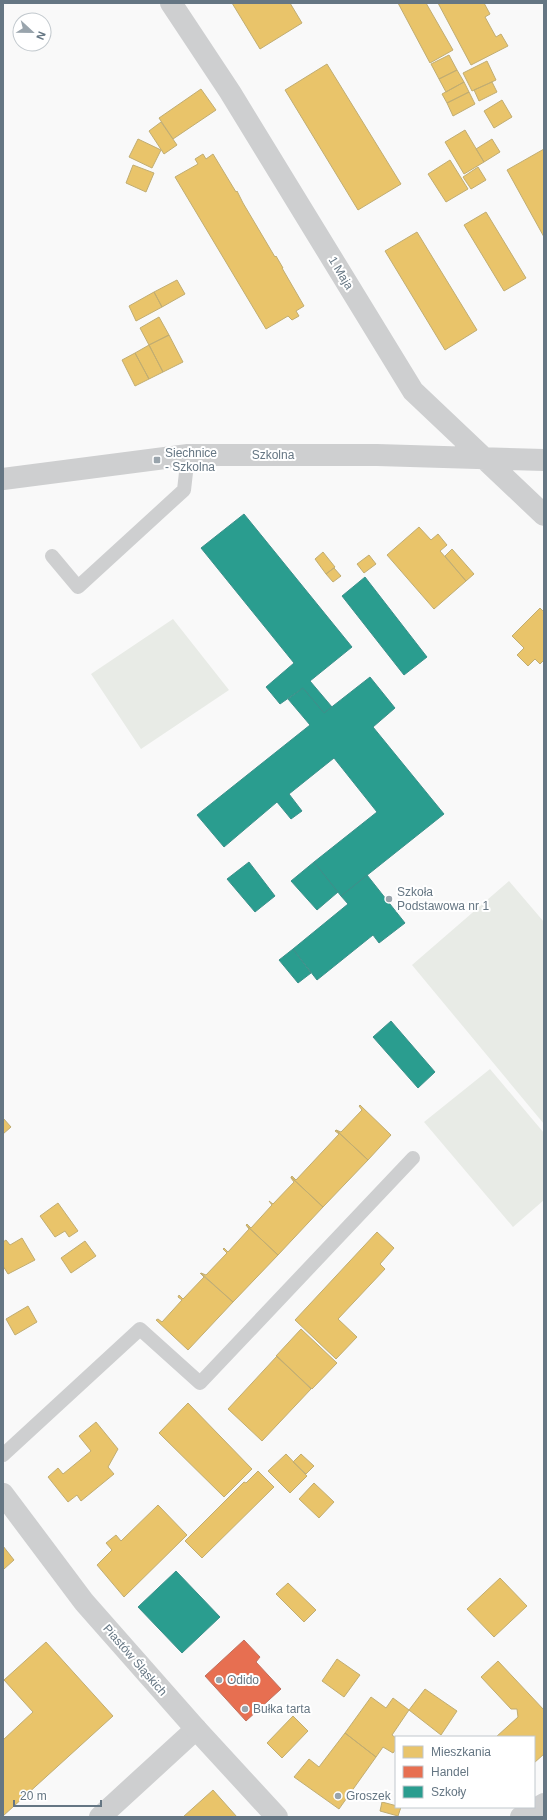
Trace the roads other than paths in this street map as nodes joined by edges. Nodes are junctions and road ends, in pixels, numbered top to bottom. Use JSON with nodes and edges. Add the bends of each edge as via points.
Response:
{"nodes":[{"id":1,"x":171,"y":3,"type":"edge"},
{"id":2,"x":188,"y":455,"type":"junction"},
{"id":3,"x":483,"y":457,"type":"junction"},
{"id":4,"x":544,"y":460,"type":"edge"},
{"id":5,"x":3,"y":479,"type":"edge"},
{"id":6,"x":544,"y":514,"type":"edge"},
{"id":7,"x":52,"y":556,"type":"dead end"},
{"id":8,"x":413,"y":1158,"type":"dead end"},
{"id":9,"x":3,"y":1455,"type":"edge"},
{"id":10,"x":3,"y":1494,"type":"edge"},
{"id":11,"x":196,"y":1729,"type":"junction"},
{"id":12,"x":544,"y":1804,"type":"edge"},
{"id":13,"x":100,"y":1817,"type":"edge"},
{"id":14,"x":277,"y":1817,"type":"edge"},
{"id":15,"x":521,"y":1817,"type":"edge"}],
"edges":[{"from":1,"to":3,"type":"street","name":"1 Maja","via":[[230,92],[413,391]]},
{"from":2,"to":3,"type":"street","name":"Szkolna"},
{"from":2,"to":5,"type":"street","name":"Szkolna"},
{"from":2,"to":7,"type":"lane","via":[[184,490],[78,587]]},
{"from":3,"to":4,"type":"street","name":"Szkolna"},
{"from":3,"to":6,"type":"street","name":"1 Maja"},
{"from":8,"to":9,"type":"lane","via":[[200,1384],[140,1329]]},
{"from":10,"to":11,"type":"street","name":"Piastów Śląskich","via":[[84,1602]]},
{"from":11,"to":13,"type":"street"},
{"from":11,"to":14,"type":"street","name":"Piastów Śląskich"},
{"from":12,"to":15,"type":"street"}]}
